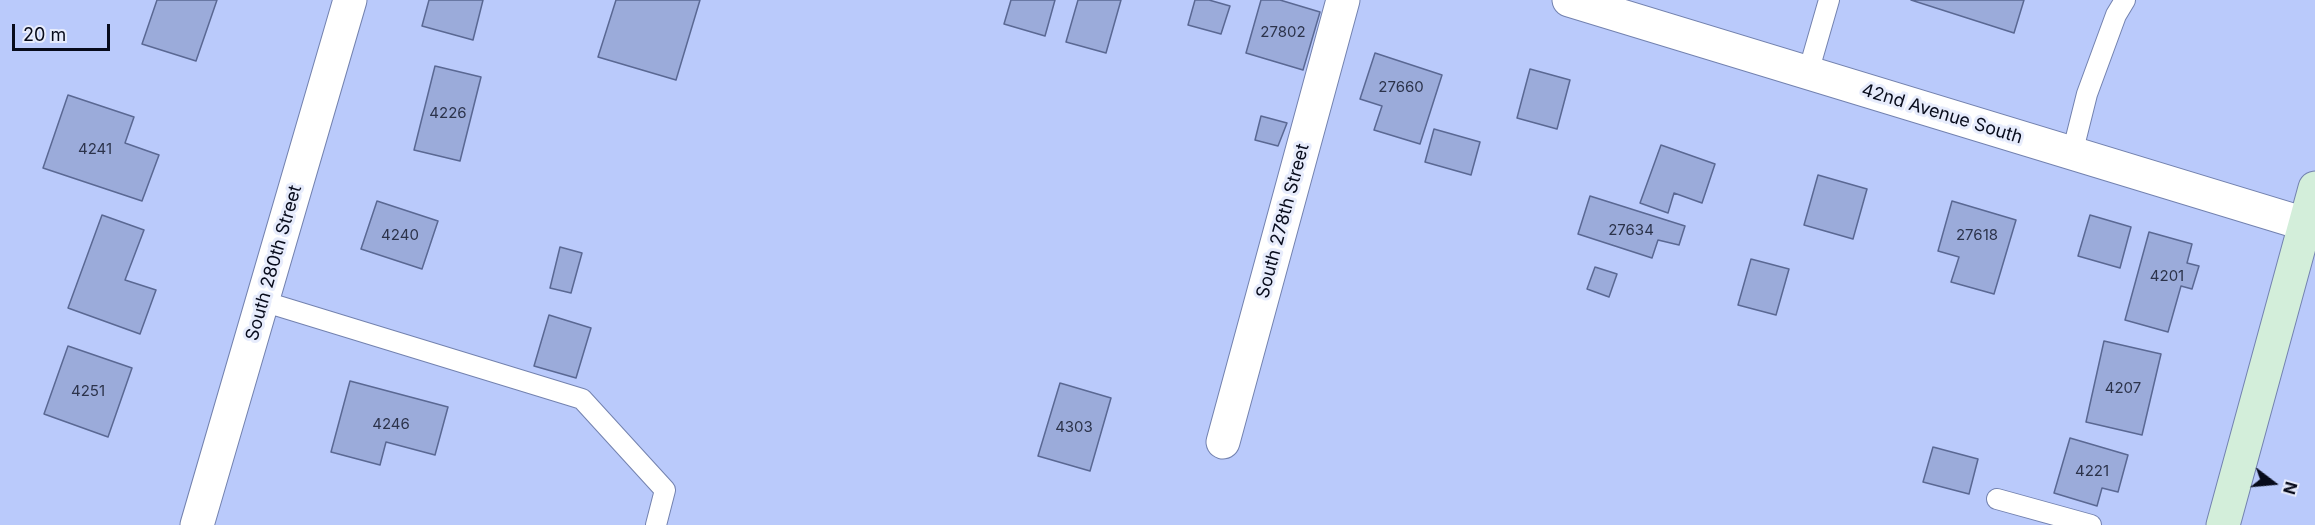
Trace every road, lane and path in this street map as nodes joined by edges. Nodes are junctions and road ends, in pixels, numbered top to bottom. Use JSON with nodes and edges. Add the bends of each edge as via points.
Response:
{"nodes":[{"id":1,"x":350,"y":0,"type":"edge"},
{"id":2,"x":1343,"y":0,"type":"edge"},
{"id":3,"x":1569,"y":0,"type":"edge"},
{"id":4,"x":1829,"y":0,"type":"edge"},
{"id":5,"x":2125,"y":0,"type":"edge"},
{"id":6,"x":1808,"y":73,"type":"junction"},
{"id":7,"x":2072,"y":154,"type":"junction"},
{"id":8,"x":2315,"y":188,"type":"edge"},
{"id":9,"x":2310,"y":226,"type":"edge"},
{"id":10,"x":262,"y":301,"type":"junction"},
{"id":11,"x":1223,"y":442,"type":"dead end"},
{"id":12,"x":1997,"y":499,"type":"dead end"},
{"id":13,"x":197,"y":525,"type":"edge"},
{"id":14,"x":656,"y":525,"type":"edge"},
{"id":15,"x":2091,"y":525,"type":"edge"},
{"id":16,"x":2223,"y":525,"type":"edge"}],
"edges":[{"from":1,"to":10,"type":"street","name":"South 280th Street"},
{"from":2,"to":11,"type":"street","name":"South 278th Street"},
{"from":3,"to":6,"type":"street","name":"42nd Avenue South"},
{"from":4,"to":6,"type":"lane"},
{"from":5,"to":7,"type":"lane","via":[[2087,94]]},
{"from":6,"to":7,"type":"street","name":"42nd Avenue South"},
{"from":7,"to":9,"type":"street","name":"42nd Avenue South"},
{"from":8,"to":9,"type":"street"},
{"from":9,"to":16,"type":"street"},
{"from":10,"to":13,"type":"street","name":"South 280th Street"},
{"from":10,"to":14,"type":"lane","via":[[582,399],[665,490]]},
{"from":12,"to":15,"type":"lane"}]}
